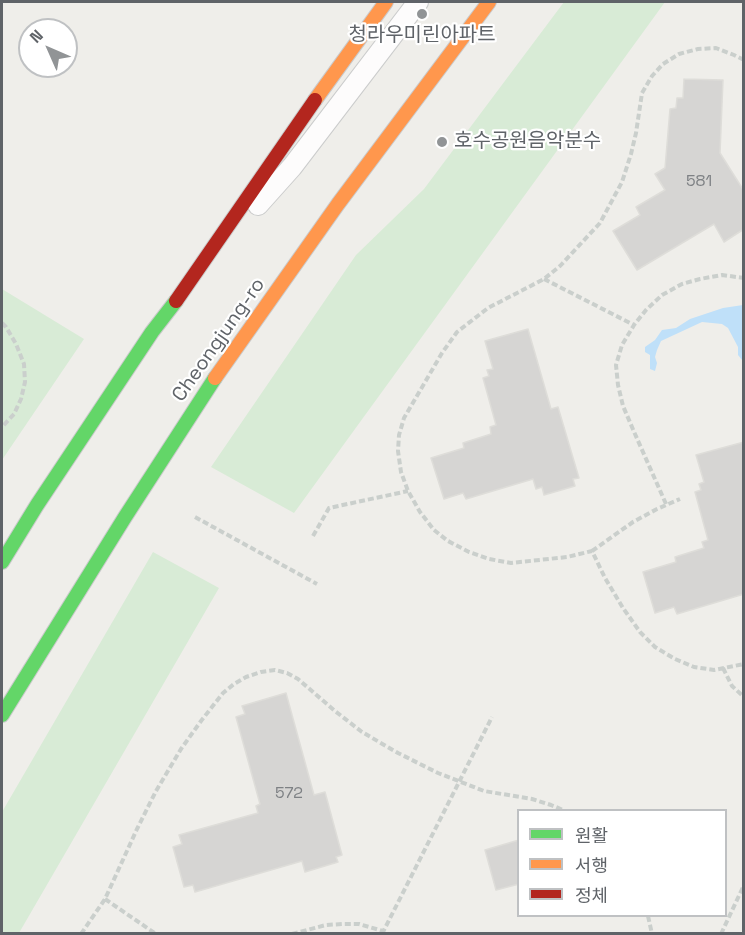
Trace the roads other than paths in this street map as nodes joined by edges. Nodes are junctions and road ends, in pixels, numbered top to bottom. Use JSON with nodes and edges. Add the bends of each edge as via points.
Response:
{"nodes":[{"id":1,"x":386,"y":2,"type":"edge"},
{"id":2,"x":418,"y":2,"type":"edge"},
{"id":3,"x":489,"y":2,"type":"edge"},
{"id":4,"x":186,"y":287,"type":"junction"},
{"id":5,"x":2,"y":562,"type":"edge"},
{"id":6,"x":2,"y":715,"type":"edge"}],
"edges":[{"from":1,"to":4,"type":"main road"},
{"from":2,"to":4,"type":"lane","via":[[292,166]]},
{"from":3,"to":6,"type":"main road","name":"Cheongjung-ro","via":[[338,204],[204,394]]},
{"from":4,"to":5,"type":"main road","via":[[152,332]]}]}
